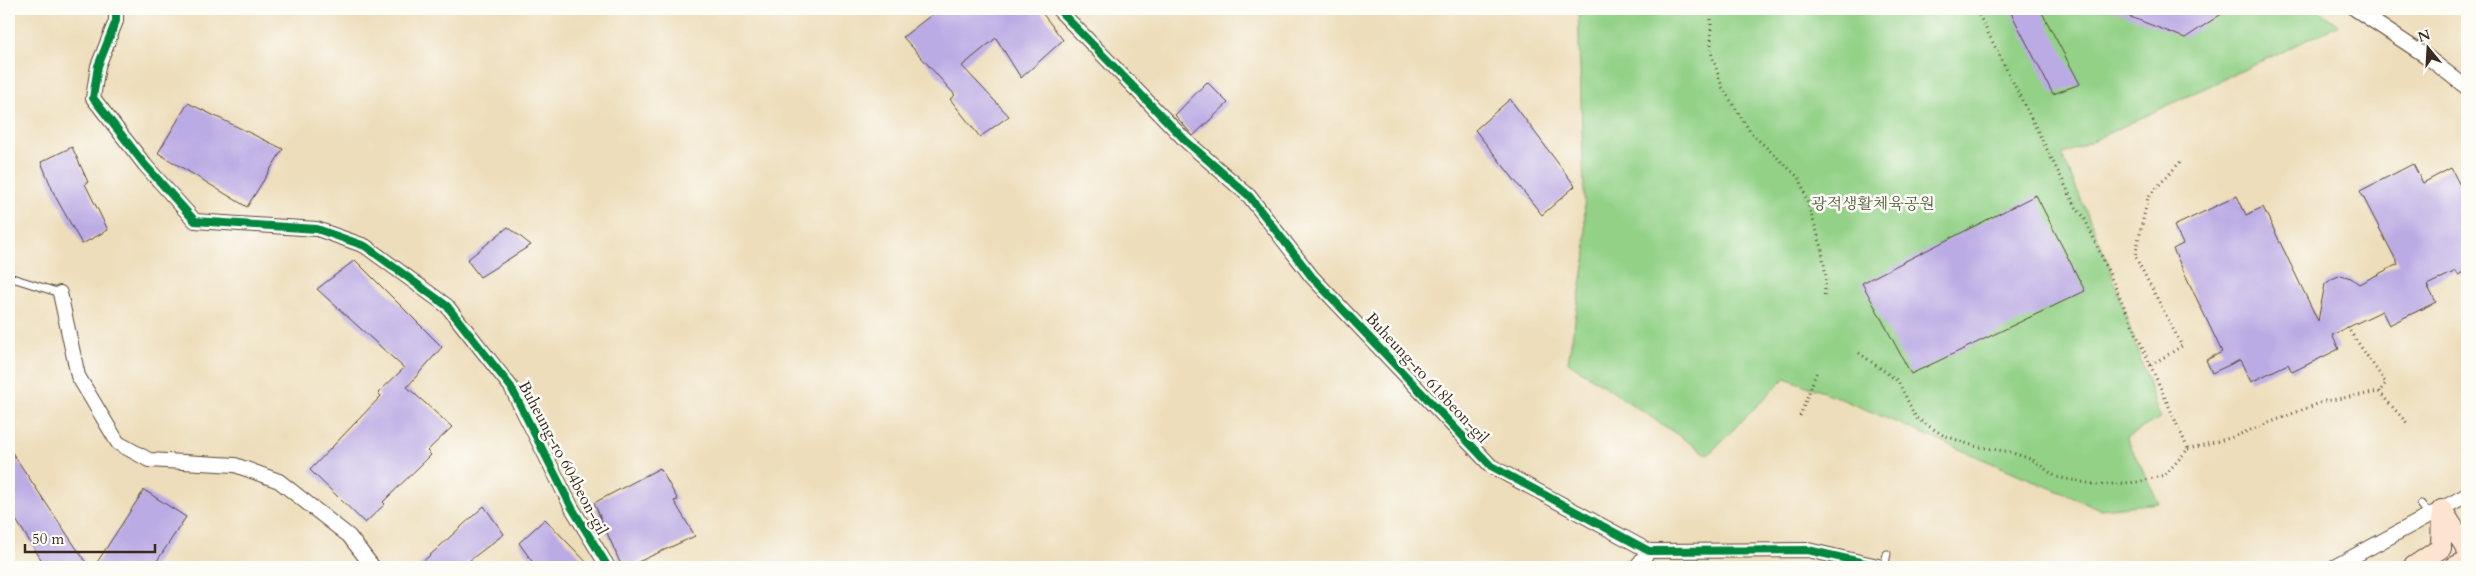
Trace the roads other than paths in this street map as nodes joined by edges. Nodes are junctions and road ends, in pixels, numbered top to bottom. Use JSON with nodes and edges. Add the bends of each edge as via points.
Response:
{"nodes":[{"id":1,"x":116,"y":9,"type":"edge"},
{"id":2,"x":1058,"y":9,"type":"edge"},
{"id":3,"x":2355,"y":9,"type":"edge"},
{"id":4,"x":2467,"y":88,"type":"edge"},
{"id":5,"x":9,"y":277,"type":"edge"},
{"id":6,"x":60,"y":293,"type":"joint"},
{"id":7,"x":2467,"y":495,"type":"edge"},
{"id":8,"x":2421,"y":504,"type":"dead end"},
{"id":9,"x":2436,"y":513,"type":"junction"},
{"id":10,"x":1649,"y":550,"type":"junction"},
{"id":11,"x":1887,"y":554,"type":"dead end"},
{"id":12,"x":2461,"y":562,"type":"edge"},
{"id":13,"x":373,"y":567,"type":"edge"},
{"id":14,"x":608,"y":567,"type":"edge"},
{"id":15,"x":1636,"y":567,"type":"edge"},
{"id":16,"x":1883,"y":567,"type":"edge"},
{"id":17,"x":2334,"y":567,"type":"edge"},
{"id":18,"x":2413,"y":567,"type":"edge"}],
"edges":[{"from":1,"to":14,"type":"street","name":"Buheung-ro 604beon-gil","via":[[116,21],[98,66],[93,98],[145,165],[195,221],[317,229],[365,246],[447,306],[511,387],[572,508]]},
{"from":2,"to":10,"type":"street","name":"Buheung-ro 618beon-gil","via":[[1186,141],[1249,196],[1312,277],[1491,466]]},
{"from":3,"to":4,"type":"street","via":[[2426,56]]},
{"from":5,"to":6,"type":"lane"},
{"from":6,"to":13,"type":"street","via":[[78,376],[118,443],[150,460],[235,465],[279,481],[349,536]]},
{"from":7,"to":9,"type":"street"},
{"from":8,"to":9,"type":"lane"},
{"from":9,"to":12,"type":"street"},
{"from":9,"to":17,"type":"street"},
{"from":9,"to":18,"type":"street","via":[[2441,548]]},
{"from":10,"to":15,"type":"street"},
{"from":10,"to":16,"type":"street","name":"Buheung-ro 618beon-gil","via":[[1808,550]]},
{"from":11,"to":16,"type":"lane"}]}
